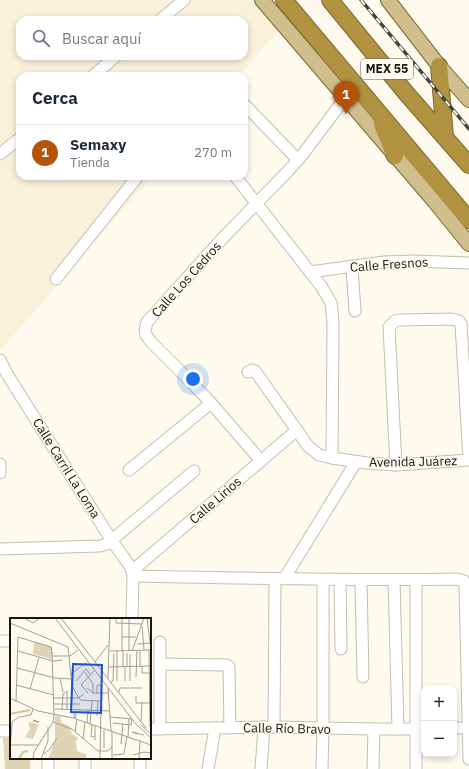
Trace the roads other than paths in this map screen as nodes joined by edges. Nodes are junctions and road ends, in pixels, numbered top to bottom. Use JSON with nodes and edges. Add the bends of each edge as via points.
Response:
{"nodes":[{"id":1,"x":184,"y":0,"type":"edge"},
{"id":2,"x":262,"y":0,"type":"edge"},
{"id":3,"x":284,"y":0,"type":"edge"},
{"id":4,"x":330,"y":0,"type":"edge"},
{"id":5,"x":388,"y":0,"type":"edge"},
{"id":6,"x":165,"y":16,"type":"edge"},
{"id":7,"x":111,"y":60,"type":"edge"},
{"id":8,"x":440,"y":66,"type":"junction"},
{"id":9,"x":98,"y":72,"type":"edge"},
{"id":10,"x":345,"y":98,"type":"junction"},
{"id":11,"x":469,"y":100,"type":"edge"},
{"id":12,"x":248,"y":108,"type":"edge"},
{"id":13,"x":377,"y":110,"type":"junction"},
{"id":14,"x":445,"y":137,"type":"junction"},
{"id":15,"x":16,"y":141,"type":"edge"},
{"id":16,"x":0,"y":154,"type":"edge"},
{"id":17,"x":395,"y":156,"type":"junction"},
{"id":18,"x":300,"y":157,"type":"junction"},
{"id":19,"x":469,"y":165,"type":"edge"},
{"id":20,"x":135,"y":180,"type":"edge"},
{"id":21,"x":238,"y":180,"type":"edge"},
{"id":22,"x":256,"y":203,"type":"junction"},
{"id":23,"x":469,"y":220,"type":"edge"},
{"id":24,"x":469,"y":244,"type":"edge"},
{"id":25,"x":469,"y":263,"type":"edge"},
{"id":26,"x":352,"y":266,"type":"junction"},
{"id":27,"x":310,"y":272,"type":"junction"},
{"id":28,"x":56,"y":279,"type":"dead end"},
{"id":29,"x":354,"y":311,"type":"dead end"},
{"id":30,"x":466,"y":343,"type":"edge"},
{"id":31,"x":0,"y":360,"type":"edge"},
{"id":32,"x":248,"y":372,"type":"dead end"},
{"id":33,"x":211,"y":403,"type":"junction"},
{"id":34,"x":297,"y":430,"type":"junction"},
{"id":35,"x":332,"y":458,"type":"junction"},
{"id":36,"x":469,"y":460,"type":"edge"},
{"id":37,"x":261,"y":461,"type":"junction"},
{"id":38,"x":356,"y":462,"type":"junction"},
{"id":39,"x":0,"y":464,"type":"edge"},
{"id":40,"x":396,"y":465,"type":"junction"},
{"id":41,"x":129,"y":470,"type":"dead end"},
{"id":42,"x":194,"y":471,"type":"dead end"},
{"id":43,"x":0,"y":473,"type":"edge"},
{"id":44,"x":112,"y":541,"type":"junction"},
{"id":45,"x":0,"y":549,"type":"edge"},
{"id":46,"x":132,"y":574,"type":"junction"},
{"id":47,"x":279,"y":579,"type":"junction"},
{"id":48,"x":323,"y":580,"type":"junction"},
{"id":49,"x":340,"y":580,"type":"junction"},
{"id":50,"x":361,"y":580,"type":"junction"},
{"id":51,"x":394,"y":580,"type":"junction"},
{"id":52,"x":416,"y":580,"type":"junction"},
{"id":53,"x":132,"y":618,"type":"edge"},
{"id":54,"x":160,"y":642,"type":"dead end"},
{"id":55,"x":341,"y":650,"type":"dead end"},
{"id":56,"x":160,"y":664,"type":"junction"},
{"id":57,"x":363,"y":677,"type":"dead end"},
{"id":58,"x":269,"y":727,"type":"junction"},
{"id":59,"x":215,"y":728,"type":"junction"},
{"id":60,"x":230,"y":728,"type":"junction"},
{"id":61,"x":323,"y":728,"type":"junction"},
{"id":62,"x":457,"y":728,"type":"edge"},
{"id":63,"x":468,"y":728,"type":"edge"},
{"id":64,"x":155,"y":729,"type":"edge"},
{"id":65,"x":374,"y":729,"type":"junction"},
{"id":66,"x":398,"y":729,"type":"junction"},
{"id":67,"x":420,"y":729,"type":"edge"},
{"id":68,"x":469,"y":759,"type":"edge"},
{"id":69,"x":208,"y":769,"type":"edge"},
{"id":70,"x":261,"y":769,"type":"edge"},
{"id":71,"x":322,"y":769,"type":"edge"},
{"id":72,"x":373,"y":769,"type":"edge"},
{"id":73,"x":416,"y":769,"type":"edge"}],
"edges":[{"from":1,"to":6,"type":"street"},
{"from":2,"to":10,"type":"main road"},
{"from":3,"to":13,"type":"highway","number":"MEX 55"},
{"from":4,"to":14,"type":"highway","number":"MEX 55"},
{"from":5,"to":8,"type":"main road"},
{"from":7,"to":9,"type":"street"},
{"from":8,"to":11,"type":"main road"},
{"from":8,"to":14,"type":"highway"},
{"from":10,"to":17,"type":"main road"},
{"from":10,"to":18,"type":"street","name":"Calle Los Cedros"},
{"from":12,"to":18,"type":"street"},
{"from":13,"to":17,"type":"highway"},
{"from":13,"to":23,"type":"highway","number":"MEX 55"},
{"from":14,"to":19,"type":"highway","number":"MEX 55"},
{"from":15,"to":16,"type":"street"},
{"from":17,"to":24,"type":"main road"},
{"from":18,"to":22,"type":"street","name":"Calle Los Cedros"},
{"from":20,"to":28,"type":"street"},
{"from":21,"to":22,"type":"street"},
{"from":22,"to":27,"type":"street"},
{"from":22,"to":33,"type":"street","name":"Calle Los Cedros","via":[[145,327],[146,335],[151,342]]},
{"from":25,"to":26,"type":"street","name":"Calle Fresnos","via":[[395,262]]},
{"from":26,"to":27,"type":"street","name":"Calle Fresnos"},
{"from":26,"to":29,"type":"street"},
{"from":27,"to":35,"type":"street","via":[[327,295],[332,311]]},
{"from":30,"to":36,"type":"street"},
{"from":30,"to":40,"type":"street","via":[[461,324],[452,319],[400,320],[389,327]]},
{"from":31,"to":44,"type":"street","name":"Calle Carril La Loma"},
{"from":32,"to":34,"type":"street","name":"Avenida Juárez","via":[[255,371]]},
{"from":33,"to":37,"type":"street","name":"Calle Los Cedros"},
{"from":33,"to":41,"type":"street"},
{"from":34,"to":35,"type":"street","name":"Avenida Juárez","via":[[315,452]]},
{"from":34,"to":37,"type":"street","name":"Calle Lirios"},
{"from":35,"to":38,"type":"street","name":"Avenida Juárez"},
{"from":36,"to":40,"type":"street","name":"Avenida Juárez"},
{"from":37,"to":46,"type":"street","name":"Calle Lirios"},
{"from":38,"to":40,"type":"street","name":"Avenida Juárez"},
{"from":38,"to":47,"type":"street"},
{"from":39,"to":43,"type":"street"},
{"from":42,"to":44,"type":"street"},
{"from":44,"to":45,"type":"street","via":[[100,546]]},
{"from":44,"to":46,"type":"street","name":"Calle Carril La Loma","via":[[130,566]]},
{"from":46,"to":47,"type":"street"},
{"from":46,"to":53,"type":"street"},
{"from":47,"to":48,"type":"street"},
{"from":47,"to":58,"type":"street"},
{"from":48,"to":49,"type":"street"},
{"from":48,"to":61,"type":"street"},
{"from":49,"to":50,"type":"street"},
{"from":49,"to":55,"type":"street"},
{"from":50,"to":51,"type":"street"},
{"from":50,"to":57,"type":"street"},
{"from":51,"to":52,"type":"street"},
{"from":51,"to":66,"type":"street"},
{"from":52,"to":63,"type":"street","via":[[464,581]]},
{"from":52,"to":67,"type":"street"},
{"from":54,"to":56,"type":"street"},
{"from":56,"to":60,"type":"street","via":[[227,665]]},
{"from":56,"to":64,"type":"street"},
{"from":58,"to":60,"type":"street","name":"Calle Río Bravo"},
{"from":58,"to":61,"type":"street","name":"Calle Río Bravo"},
{"from":58,"to":70,"type":"street"},
{"from":59,"to":60,"type":"street","name":"Calle Río Bravo"},
{"from":59,"to":64,"type":"street","name":"Calle Río Bravo"},
{"from":59,"to":69,"type":"street"},
{"from":61,"to":65,"type":"street","name":"Calle Río Bravo"},
{"from":61,"to":71,"type":"street"},
{"from":62,"to":63,"type":"street"},
{"from":63,"to":68,"type":"street"},
{"from":65,"to":66,"type":"street","name":"Calle Río Bravo"},
{"from":65,"to":72,"type":"street"},
{"from":66,"to":67,"type":"street","name":"Calle Río Bravo"},
{"from":67,"to":73,"type":"street"}]}
